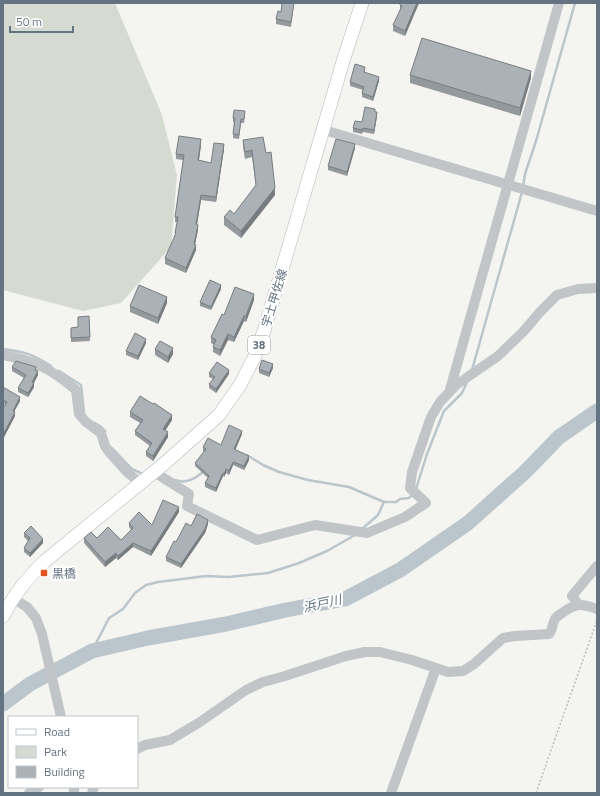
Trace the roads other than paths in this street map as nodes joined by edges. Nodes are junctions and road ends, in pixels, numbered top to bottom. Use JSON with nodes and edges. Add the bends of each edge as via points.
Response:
{"nodes":[{"id":1,"x":362,"y":3,"type":"edge"},
{"id":2,"x":559,"y":3,"type":"edge"},
{"id":3,"x":324,"y":130,"type":"junction"},
{"id":4,"x":508,"y":184,"type":"junction"},
{"id":5,"x":597,"y":211,"type":"edge"},
{"id":6,"x":597,"y":288,"type":"edge"},
{"id":7,"x":3,"y":355,"type":"edge"},
{"id":8,"x":449,"y":393,"type":"junction"},
{"id":9,"x":154,"y":472,"type":"junction"},
{"id":10,"x":140,"y":483,"type":"junction"},
{"id":11,"x":597,"y":566,"type":"edge"},
{"id":12,"x":12,"y":598,"type":"junction"},
{"id":13,"x":579,"y":604,"type":"junction"},
{"id":14,"x":597,"y":609,"type":"edge"},
{"id":15,"x":3,"y":616,"type":"edge"},
{"id":16,"x":436,"y":668,"type":"junction"},
{"id":17,"x":61,"y":716,"type":"edge"},
{"id":18,"x":138,"y":748,"type":"edge"},
{"id":19,"x":391,"y":793,"type":"edge"}],
"edges":[{"from":1,"to":3,"type":"main road","name":"宇土甲佐線","number":"38"},
{"from":2,"to":4,"type":"street"},
{"from":3,"to":4,"type":"street"},
{"from":3,"to":9,"type":"main road","name":"宇土甲佐線","number":"38","via":[[266,324],[244,379],[219,415]]},
{"from":4,"to":5,"type":"street"},
{"from":4,"to":8,"type":"street"},
{"from":6,"to":8,"type":"street","via":[[578,289],[557,295],[498,356],[456,385]]},
{"from":7,"to":10,"type":"street","via":[[38,364],[76,390],[79,414],[101,433],[110,453]]},
{"from":8,"to":9,"type":"street","via":[[431,417],[412,472],[410,488],[426,503],[406,517],[367,533],[315,525],[257,540],[187,506],[189,494]]},
{"from":9,"to":10,"type":"main road","name":"宇土甲佐線","number":"38"},
{"from":10,"to":12,"type":"main road","name":"宇土甲佐線","number":"38","via":[[28,576]]},
{"from":11,"to":13,"type":"street","via":[[572,596]]},
{"from":12,"to":15,"type":"main road","name":"宇土甲佐線","number":"38"},
{"from":12,"to":17,"type":"street","via":[[27,607],[36,618]]},
{"from":13,"to":14,"type":"street"},
{"from":13,"to":16,"type":"street","via":[[555,618],[549,634],[503,638],[474,664],[462,671],[448,672]]},
{"from":16,"to":18,"type":"street","via":[[380,652],[346,656],[263,682],[246,690],[170,740]]},
{"from":16,"to":19,"type":"street"}]}
